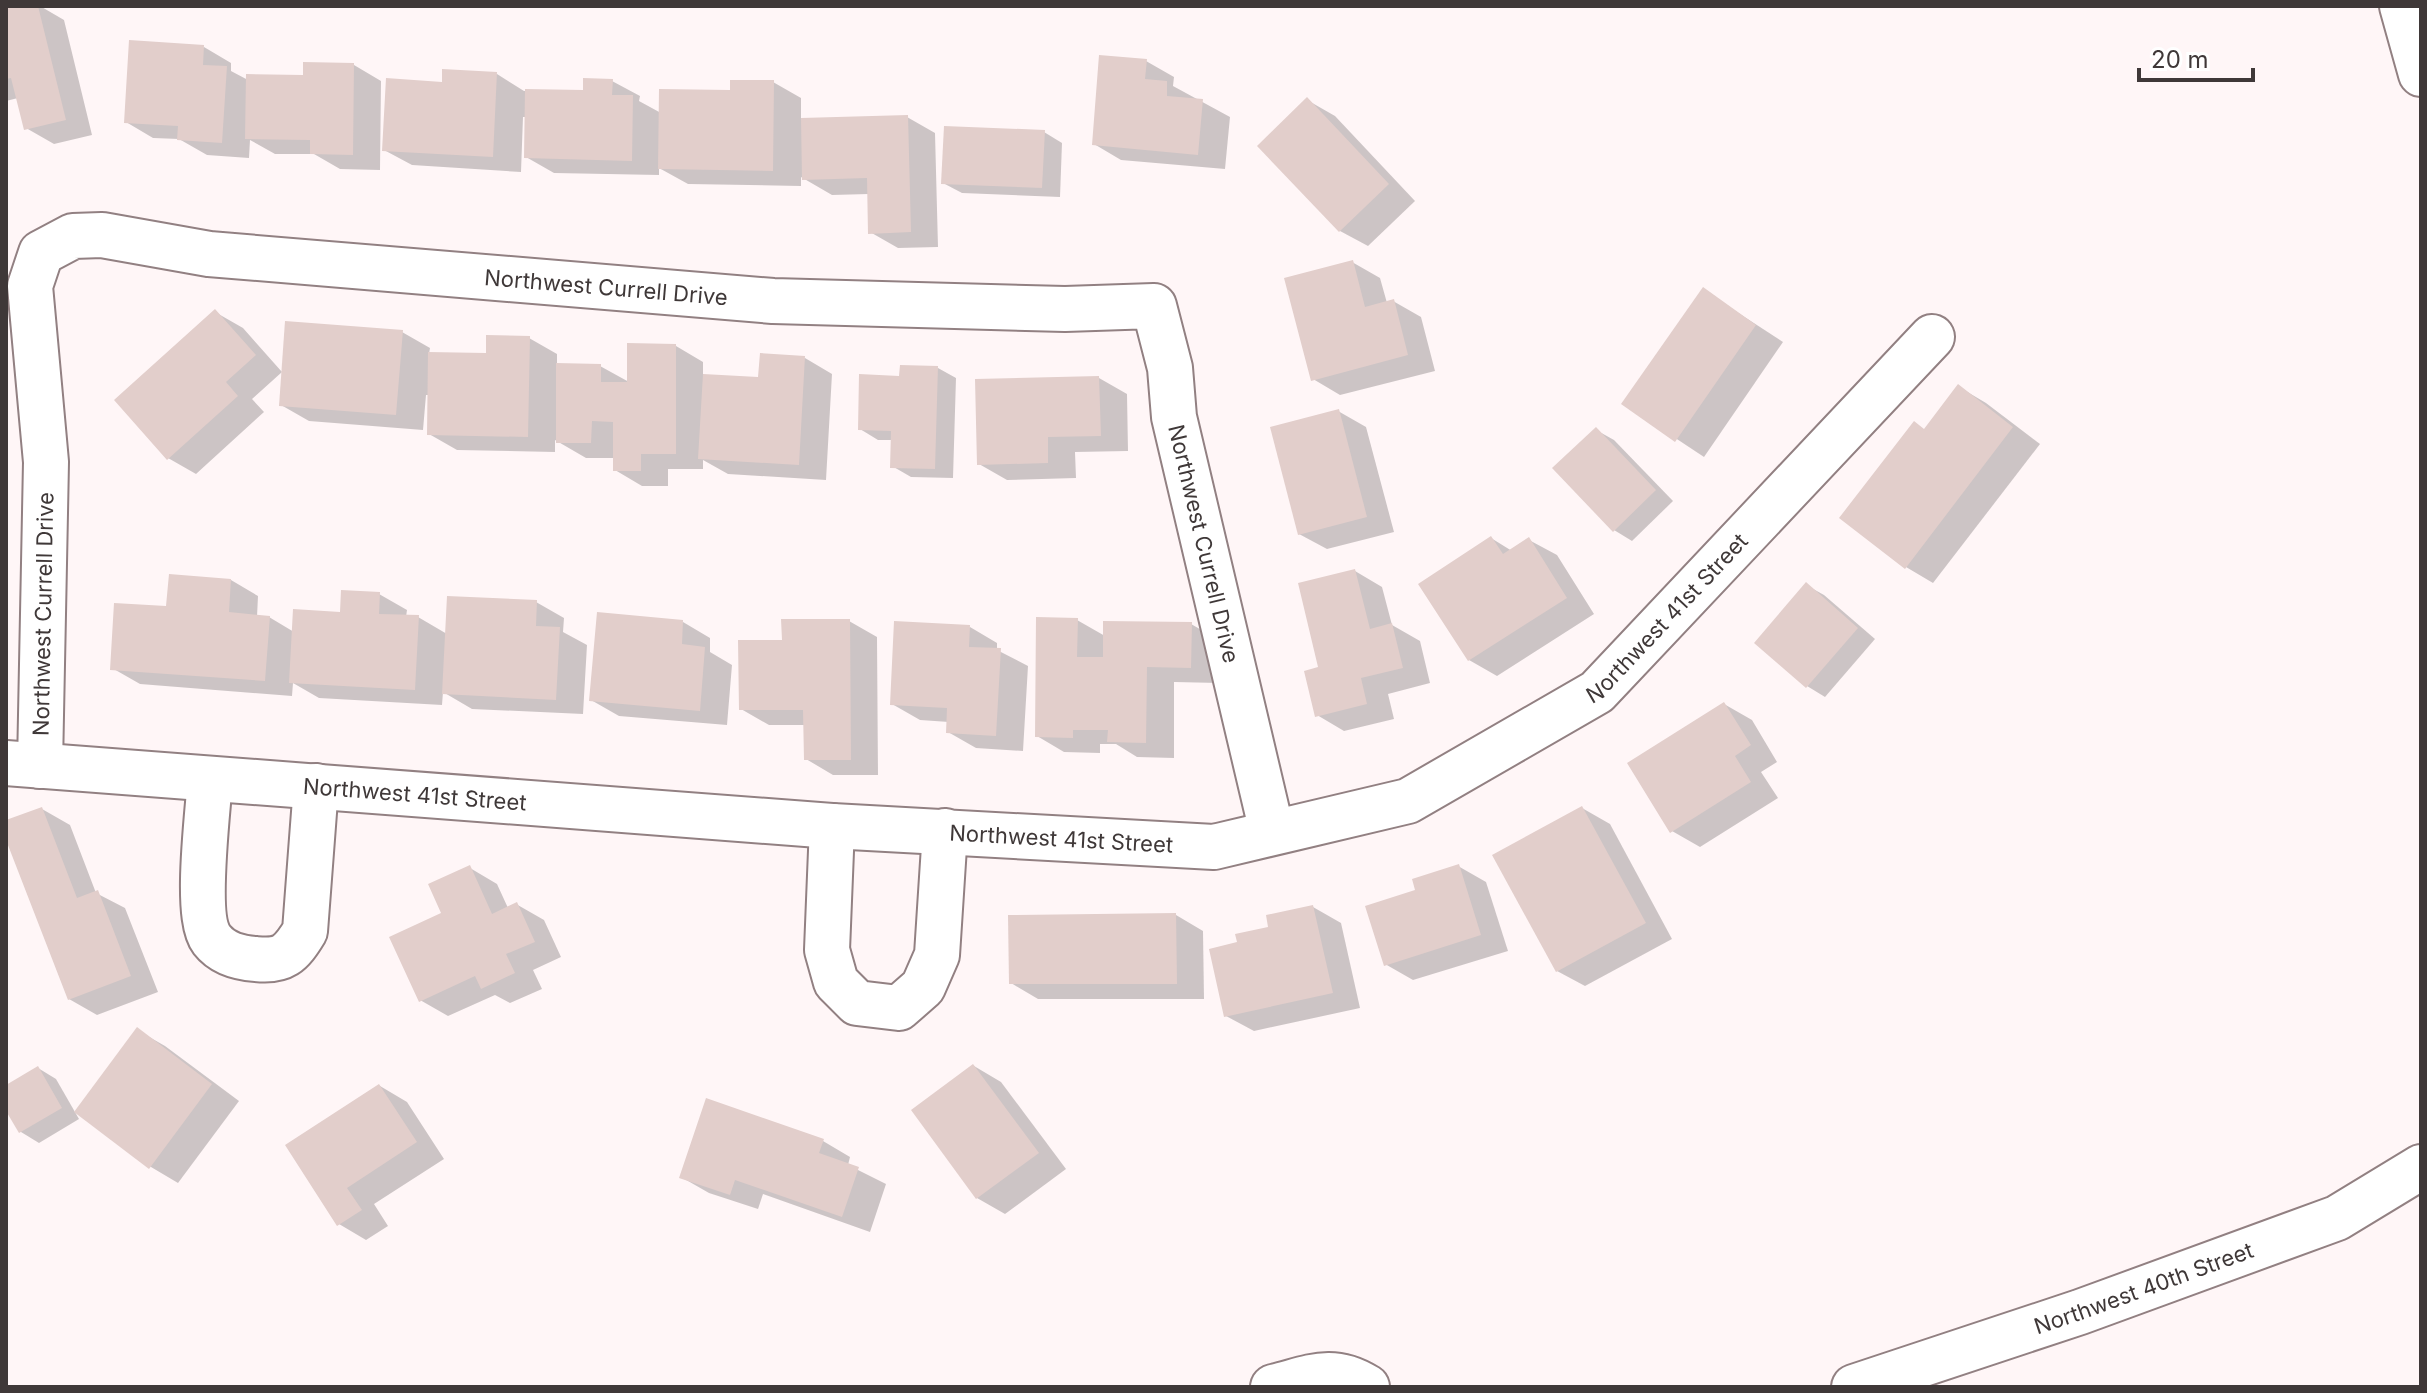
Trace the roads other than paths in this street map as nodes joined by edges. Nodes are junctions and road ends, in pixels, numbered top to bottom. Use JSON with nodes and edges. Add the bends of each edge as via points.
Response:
{"nodes":[{"id":1,"x":2402,"y":6,"type":"edge"},
{"id":2,"x":2421,"y":74,"type":"edge"},
{"id":3,"x":1932,"y":337,"type":"dead end"},
{"id":4,"x":23,"y":764,"type":"edge"},
{"id":5,"x":210,"y":779,"type":"junction"},
{"id":6,"x":316,"y":786,"type":"junction"},
{"id":7,"x":832,"y":826,"type":"junction"},
{"id":8,"x":945,"y":831,"type":"junction"},
{"id":9,"x":1272,"y":832,"type":"junction"},
{"id":10,"x":2421,"y":1167,"type":"edge"},
{"id":11,"x":1273,"y":1387,"type":"edge"},
{"id":12,"x":1367,"y":1387,"type":"edge"},
{"id":13,"x":1854,"y":1387,"type":"edge"}],
"edges":[{"from":1,"to":2,"type":"street"},
{"from":3,"to":9,"type":"street","name":"Northwest 41st Street","via":[[1597,692],[1408,801]]},
{"from":4,"to":5,"type":"street","name":"Northwest 41st Street"},
{"from":4,"to":9,"type":"street","name":"Northwest Currell Drive","via":[[46,462],[30,286],[41,253],[73,236],[102,235],[209,254],[773,301],[1065,309],[1154,306],[1170,368],[1174,417]]},
{"from":5,"to":6,"type":"street","name":"Northwest 41st Street"},
{"from":5,"to":6,"type":"street","via":[[202,912],[212,939],[236,958],[274,961],[295,948],[305,931]]},
{"from":6,"to":7,"type":"street","name":"Northwest 41st Street"},
{"from":7,"to":8,"type":"street","name":"Northwest 41st Street"},
{"from":7,"to":8,"type":"street","via":[[827,950],[836,982],[857,1003],[899,1008],[923,987],[937,955]]},
{"from":8,"to":9,"type":"street","name":"Northwest 41st Street","via":[[1214,847]]},
{"from":10,"to":13,"type":"street","name":"Northwest 40th Street","via":[[2337,1218]]},
{"from":11,"to":12,"type":"street","via":[[1330,1373]]}]}
